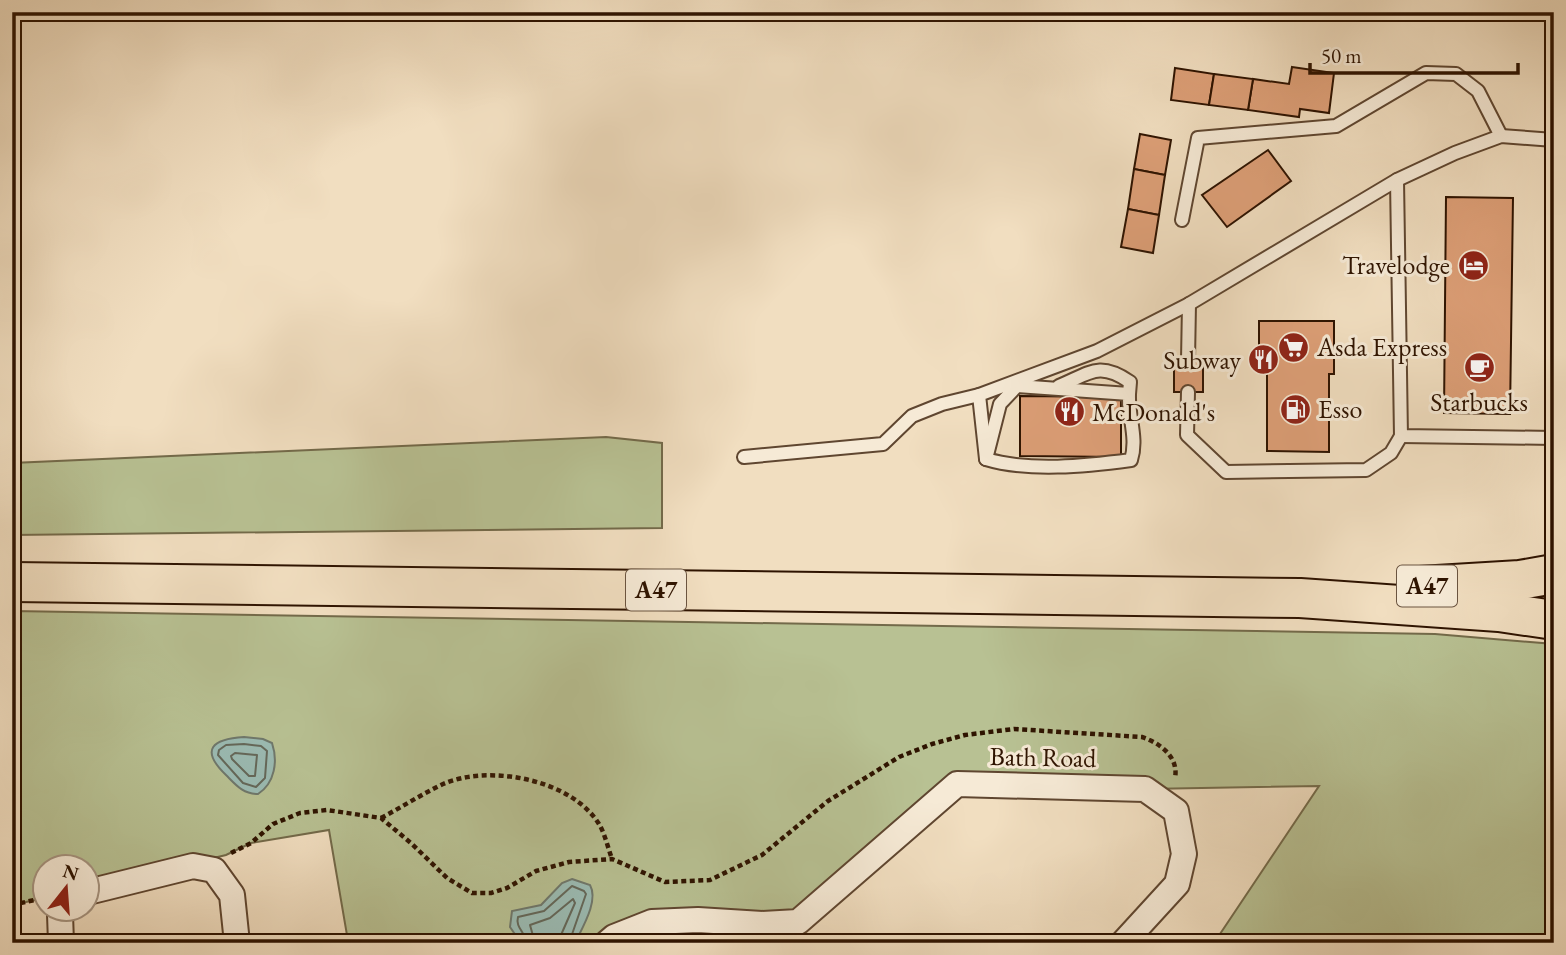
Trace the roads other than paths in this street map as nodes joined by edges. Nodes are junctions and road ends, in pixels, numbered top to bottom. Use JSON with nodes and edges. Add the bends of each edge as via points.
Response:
{"nodes":[{"id":1,"x":1501,"y":135,"type":"junction"},
{"id":2,"x":1554,"y":140,"type":"edge"},
{"id":3,"x":1397,"y":180,"type":"junction"},
{"id":4,"x":1182,"y":220,"type":"dead end"},
{"id":5,"x":1189,"y":304,"type":"junction"},
{"id":6,"x":1188,"y":360,"type":"dead end"},
{"id":7,"x":1055,"y":388,"type":"junction"},
{"id":8,"x":1188,"y":392,"type":"dead end"},
{"id":9,"x":1129,"y":394,"type":"junction"},
{"id":10,"x":979,"y":396,"type":"junction"},
{"id":11,"x":1401,"y":436,"type":"junction"},
{"id":12,"x":1554,"y":438,"type":"edge"},
{"id":13,"x":744,"y":457,"type":"dead end"},
{"id":14,"x":986,"y":459,"type":"junction"},
{"id":15,"x":1554,"y":574,"type":"edge"},
{"id":16,"x":12,"y":582,"type":"edge"},
{"id":17,"x":1300,"y":598,"type":"junction"},
{"id":18,"x":1554,"y":620,"type":"edge"},
{"id":19,"x":102,"y":889,"type":"edge"},
{"id":20,"x":60,"y":923,"type":"edge"},
{"id":21,"x":797,"y":932,"type":"edge"},
{"id":22,"x":61,"y":943,"type":"edge"},
{"id":23,"x":237,"y":943,"type":"edge"},
{"id":24,"x":607,"y":943,"type":"edge"},
{"id":25,"x":1123,"y":943,"type":"edge"}],
"edges":[{"from":1,"to":2,"type":"lane"},
{"from":1,"to":3,"type":"lane"},
{"from":1,"to":4,"type":"lane","via":[[1478,90],[1455,74],[1426,73],[1336,126],[1198,138]]},
{"from":3,"to":5,"type":"lane"},
{"from":3,"to":11,"type":"lane"},
{"from":5,"to":6,"type":"lane"},
{"from":5,"to":10,"type":"lane","via":[[1097,351]]},
{"from":7,"to":9,"type":"lane"},
{"from":7,"to":9,"type":"lane","via":[[1098,370],[1113,370],[1130,383]]},
{"from":7,"to":14,"type":"lane","via":[[1017,386],[1000,404]]},
{"from":8,"to":11,"type":"lane","via":[[1187,435],[1226,472],[1366,470],[1391,453]]},
{"from":9,"to":14,"type":"lane","via":[[1136,445],[1131,460],[1010,466]]},
{"from":10,"to":13,"type":"lane","via":[[912,416],[883,444]]},
{"from":10,"to":14,"type":"lane"},
{"from":11,"to":12,"type":"lane"},
{"from":15,"to":17,"type":"highway","number":"A47"},
{"from":16,"to":17,"type":"highway","number":"A47"},
{"from":17,"to":18,"type":"highway","number":"A47"},
{"from":19,"to":23,"type":"street","via":[[193,866],[214,870],[232,895]]},
{"from":20,"to":22,"type":"street"},
{"from":21,"to":24,"type":"street","name":"Bath Road","via":[[652,922]]},
{"from":21,"to":25,"type":"street","name":"Bath Road","via":[[957,785],[1146,789],[1176,811],[1184,853],[1177,884]]}]}
